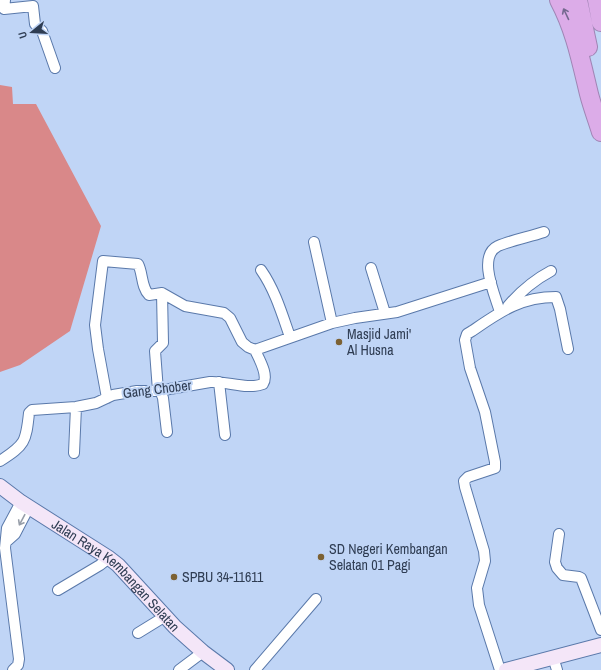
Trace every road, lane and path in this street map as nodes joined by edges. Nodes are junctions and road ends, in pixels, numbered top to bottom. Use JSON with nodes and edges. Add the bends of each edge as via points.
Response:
{"nodes":[{"id":1,"x":5,"y":0,"type":"edge"},
{"id":2,"x":559,"y":0,"type":"edge"},
{"id":3,"x":573,"y":0,"type":"edge"},
{"id":4,"x":578,"y":0,"type":"edge"},
{"id":5,"x":597,"y":0,"type":"edge"},
{"id":6,"x":583,"y":22,"type":"junction"},
{"id":7,"x":601,"y":22,"type":"edge"},
{"id":8,"x":55,"y":68,"type":"dead end"},
{"id":9,"x":601,"y":122,"type":"edge"},
{"id":10,"x":601,"y":132,"type":"edge"},
{"id":11,"x":544,"y":232,"type":"dead end"},
{"id":12,"x":314,"y":242,"type":"dead end"},
{"id":13,"x":371,"y":268,"type":"dead end"},
{"id":14,"x":261,"y":270,"type":"dead end"},
{"id":15,"x":551,"y":271,"type":"dead end"},
{"id":16,"x":490,"y":282,"type":"junction"},
{"id":17,"x":162,"y":293,"type":"junction"},
{"id":18,"x":503,"y":310,"type":"junction"},
{"id":19,"x":385,"y":314,"type":"junction"},
{"id":20,"x":332,"y":323,"type":"junction"},
{"id":21,"x":290,"y":337,"type":"junction"},
{"id":22,"x":255,"y":350,"type":"junction"},
{"id":23,"x":568,"y":350,"type":"dead end"},
{"id":24,"x":219,"y":382,"type":"junction"},
{"id":25,"x":159,"y":390,"type":"junction"},
{"id":26,"x":107,"y":398,"type":"junction"},
{"id":27,"x":76,"y":407,"type":"junction"},
{"id":28,"x":167,"y":432,"type":"dead end"},
{"id":29,"x":225,"y":435,"type":"dead end"},
{"id":30,"x":74,"y":453,"type":"dead end"},
{"id":31,"x":0,"y":462,"type":"edge"},
{"id":32,"x":0,"y":486,"type":"edge"},
{"id":33,"x":25,"y":504,"type":"junction"},
{"id":34,"x":559,"y":534,"type":"dead end"},
{"id":35,"x":109,"y":558,"type":"junction"},
{"id":36,"x":58,"y":590,"type":"dead end"},
{"id":37,"x":316,"y":599,"type":"dead end"},
{"id":38,"x":164,"y":617,"type":"junction"},
{"id":39,"x":601,"y":630,"type":"edge"},
{"id":40,"x":138,"y":633,"type":"dead end"},
{"id":41,"x":601,"y":645,"type":"edge"},
{"id":42,"x":203,"y":652,"type":"junction"},
{"id":43,"x":555,"y":664,"type":"edge"},
{"id":44,"x":13,"y":670,"type":"edge"},
{"id":45,"x":179,"y":670,"type":"edge"},
{"id":46,"x":227,"y":670,"type":"edge"},
{"id":47,"x":255,"y":670,"type":"edge"},
{"id":48,"x":500,"y":670,"type":"edge"},
{"id":49,"x":506,"y":670,"type":"edge"}],
"edges":[{"from":1,"to":8,"type":"street","via":[[4,9],[33,6],[35,24],[42,31]]},
{"from":10,"to":2,"type":"highway","one_way":true,"via":[[576,39]]},
{"from":3,"to":6,"type":"highway"},
{"from":4,"to":6,"type":"highway"},
{"from":5,"to":7,"type":"highway"},
{"from":6,"to":9,"type":"highway"},
{"from":11,"to":16,"type":"street","via":[[497,246],[488,256]]},
{"from":12,"to":20,"type":"street"},
{"from":13,"to":19,"type":"street"},
{"from":14,"to":21,"type":"street","via":[[274,293]]},
{"from":15,"to":18,"type":"street","via":[[518,294]]},
{"from":16,"to":18,"type":"street"},
{"from":16,"to":19,"type":"street"},
{"from":17,"to":22,"type":"street","via":[[185,306],[224,313],[230,318],[242,342]]},
{"from":17,"to":25,"type":"street","via":[[163,343],[155,351]]},
{"from":17,"to":26,"type":"street","via":[[147,293],[138,264],[103,261],[95,325]]},
{"from":18,"to":23,"type":"street","via":[[528,300],[556,297]]},
{"from":18,"to":48,"type":"street","via":[[467,334],[465,340],[495,462],[495,468],[468,477],[464,481],[484,551],[485,561],[477,588],[479,605]]},
{"from":19,"to":20,"type":"street"},
{"from":20,"to":21,"type":"street"},
{"from":21,"to":22,"type":"street"},
{"from":22,"to":24,"type":"street","name":"Gang Chober","via":[[265,375],[266,380],[263,384],[254,386]]},
{"from":24,"to":25,"type":"street","name":"Gang Chober"},
{"from":24,"to":29,"type":"street"},
{"from":25,"to":26,"type":"street","name":"Gang Chober","via":[[137,391]]},
{"from":25,"to":28,"type":"street","via":[[163,398]]},
{"from":26,"to":27,"type":"street","name":"Gang Chober"},
{"from":27,"to":30,"type":"street"},
{"from":27,"to":31,"type":"street","name":"Gang Chober","via":[[30,411],[26,435],[21,445]]},
{"from":32,"to":33,"type":"main road","name":"Jalan Raya Kembangan Selatan"},
{"from":33,"to":35,"type":"main road","name":"Jalan Raya Kembangan Selatan"},
{"from":33,"to":44,"type":"street","via":[[15,534],[6,542],[4,548],[19,659]]},
{"from":34,"to":39,"type":"street","via":[[556,565],[563,574],[581,578]]},
{"from":35,"to":36,"type":"street"},
{"from":35,"to":38,"type":"main road","name":"Jalan Raya Kembangan Selatan","via":[[127,574]]},
{"from":37,"to":47,"type":"street"},
{"from":38,"to":40,"type":"street"},
{"from":38,"to":42,"type":"main road","name":"Jalan Raya Kembangan Selatan"},
{"from":41,"to":43,"type":"main road"},
{"from":42,"to":45,"type":"street"},
{"from":42,"to":46,"type":"main road","name":"Jalan Raya Kembangan Selatan"},
{"from":43,"to":49,"type":"main road"}]}
